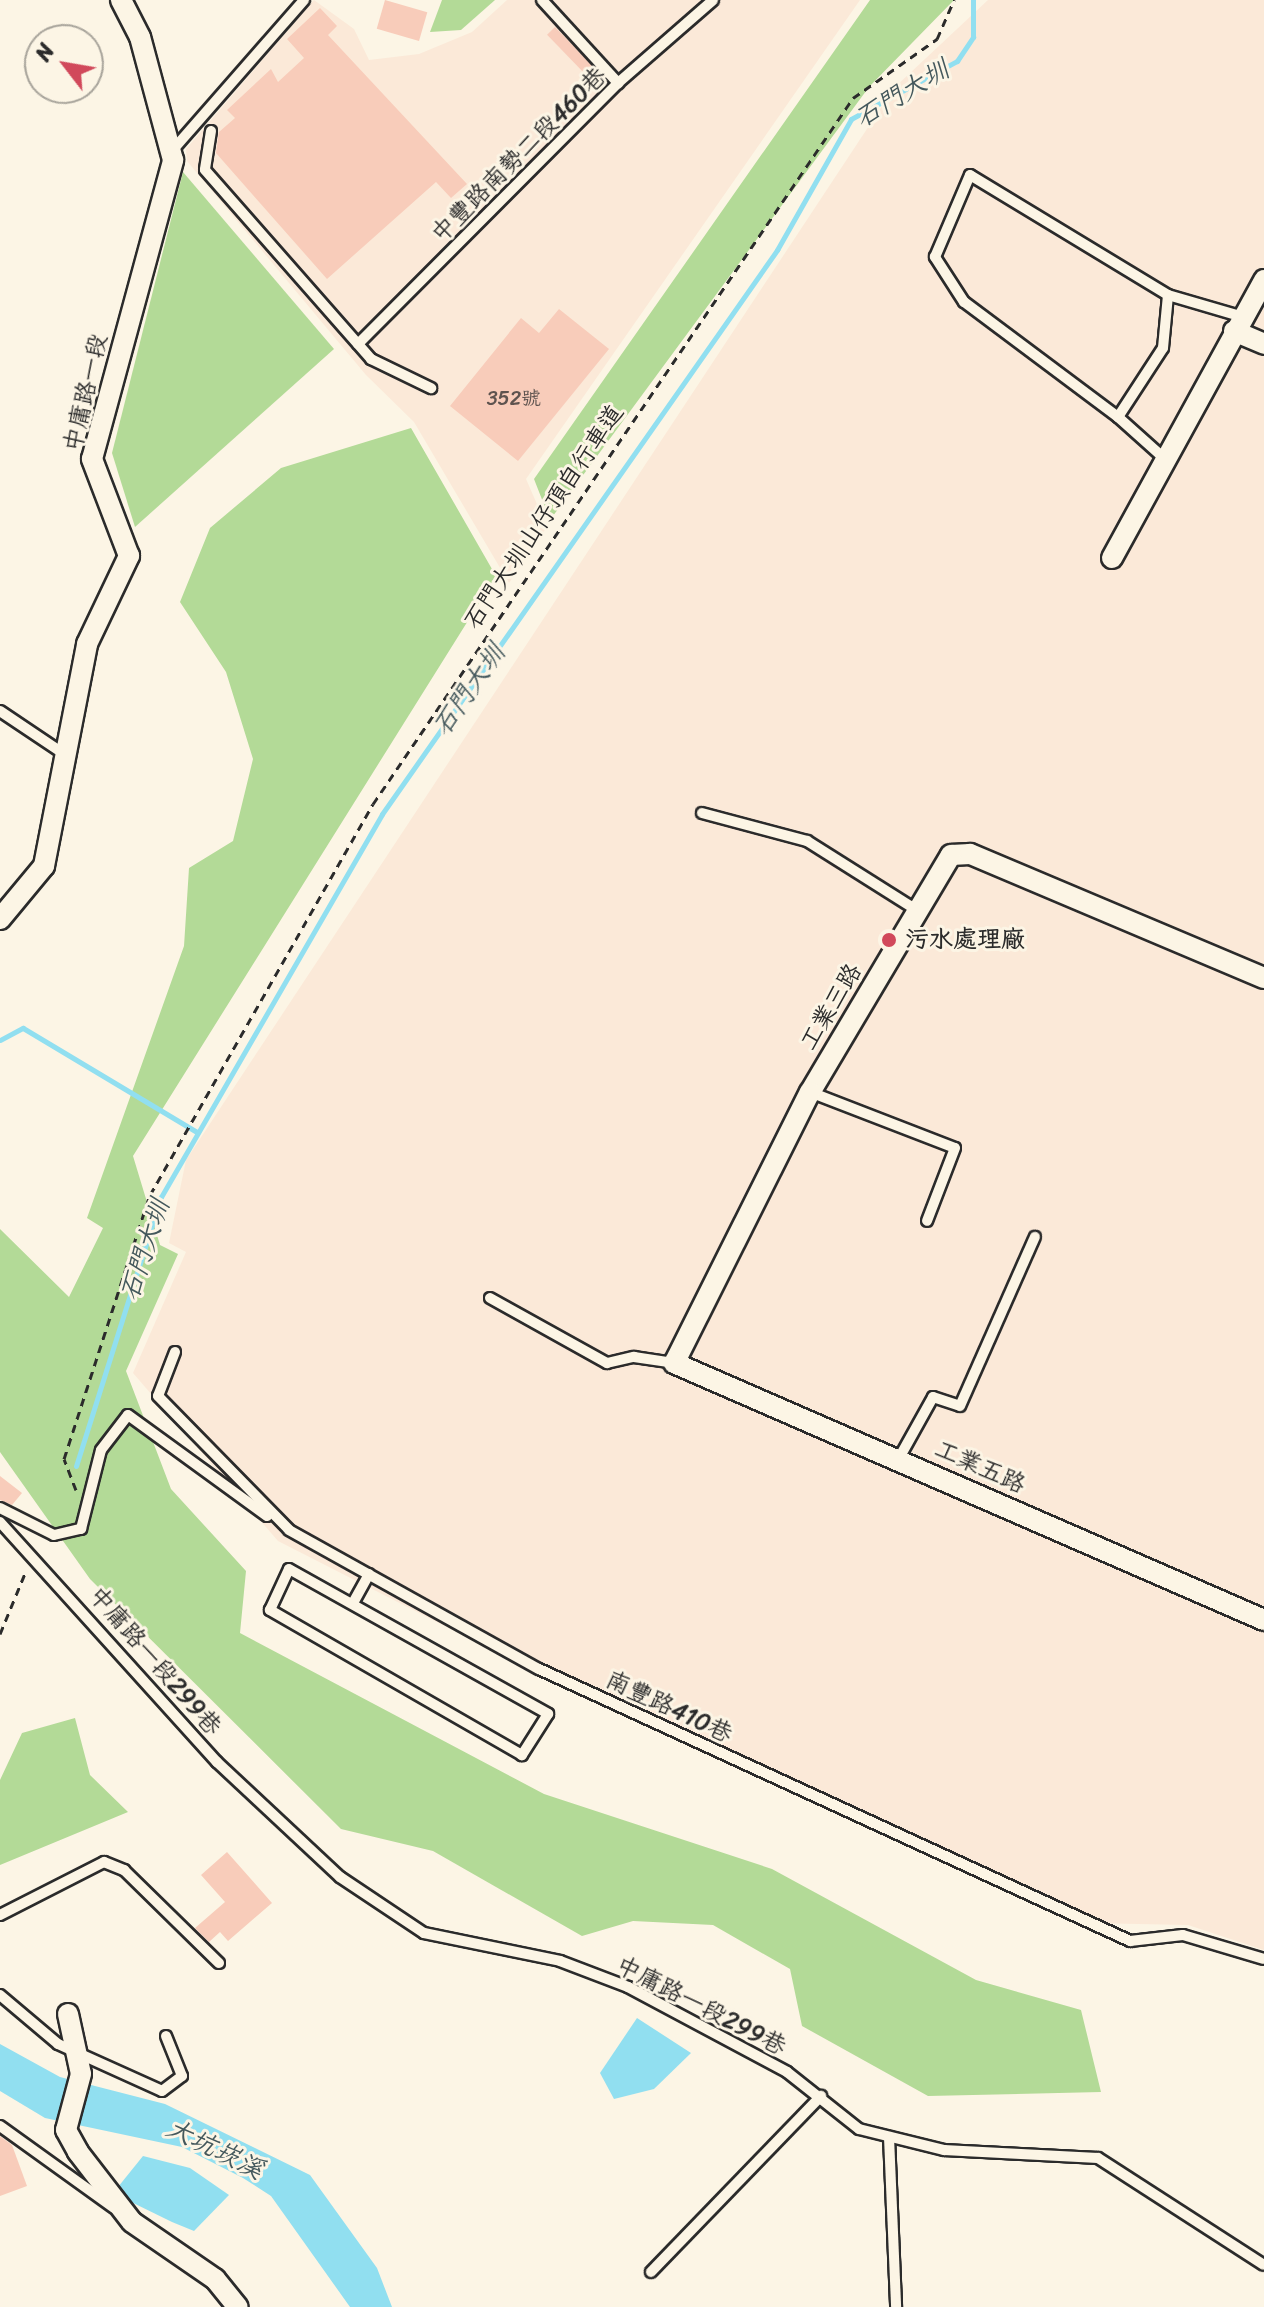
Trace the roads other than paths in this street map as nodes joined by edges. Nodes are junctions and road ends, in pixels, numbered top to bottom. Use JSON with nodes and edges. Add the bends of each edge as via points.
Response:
{"nodes":[{"id":1,"x":121,"y":0,"type":"edge"},
{"id":2,"x":304,"y":0,"type":"edge"},
{"id":3,"x":542,"y":0,"type":"edge"},
{"id":4,"x":713,"y":0,"type":"edge"},
{"id":5,"x":618,"y":83,"type":"junction"},
{"id":6,"x":211,"y":131,"type":"dead end"},
{"id":7,"x":171,"y":152,"type":"junction"},
{"id":8,"x":1264,"y":280,"type":"edge"},
{"id":9,"x":1168,"y":295,"type":"junction"},
{"id":10,"x":1238,"y":324,"type":"junction"},
{"id":11,"x":358,"y":344,"type":"junction"},
{"id":12,"x":1264,"y":344,"type":"edge"},
{"id":13,"x":431,"y":388,"type":"dead end"},
{"id":14,"x":1118,"y":417,"type":"junction"},
{"id":15,"x":1165,"y":459,"type":"junction"},
{"id":16,"x":1112,"y":558,"type":"dead end"},
{"id":17,"x":0,"y":711,"type":"edge"},
{"id":18,"x":64,"y":754,"type":"junction"},
{"id":19,"x":702,"y":813,"type":"dead end"},
{"id":20,"x":918,"y":911,"type":"junction"},
{"id":21,"x":0,"y":919,"type":"edge"},
{"id":22,"x":1264,"y":978,"type":"edge"},
{"id":23,"x":810,"y":1092,"type":"junction"},
{"id":24,"x":927,"y":1221,"type":"dead end"},
{"id":25,"x":1035,"y":1237,"type":"dead end"},
{"id":26,"x":490,"y":1298,"type":"dead end"},
{"id":27,"x":175,"y":1352,"type":"dead end"},
{"id":28,"x":674,"y":1363,"type":"junction"},
{"id":29,"x":898,"y":1460,"type":"junction"},
{"id":30,"x":0,"y":1508,"type":"edge"},
{"id":31,"x":269,"y":1517,"type":"junction"},
{"id":32,"x":0,"y":1522,"type":"edge"},
{"id":33,"x":369,"y":1574,"type":"junction"},
{"id":34,"x":353,"y":1603,"type":"junction"},
{"id":35,"x":1264,"y":1620,"type":"edge"},
{"id":36,"x":0,"y":1915,"type":"edge"},
{"id":37,"x":1264,"y":1959,"type":"edge"},
{"id":38,"x":219,"y":1963,"type":"dead end"},
{"id":39,"x":0,"y":1995,"type":"edge"},
{"id":40,"x":68,"y":2014,"type":"dead end"},
{"id":41,"x":166,"y":2036,"type":"dead end"},
{"id":42,"x":80,"y":2067,"type":"junction"},
{"id":43,"x":821,"y":2096,"type":"junction"},
{"id":44,"x":0,"y":2126,"type":"edge"},
{"id":45,"x":889,"y":2137,"type":"junction"},
{"id":46,"x":122,"y":2213,"type":"junction"},
{"id":47,"x":1264,"y":2265,"type":"edge"},
{"id":48,"x":651,"y":2272,"type":"dead end"},
{"id":49,"x":238,"y":2307,"type":"edge"},
{"id":50,"x":896,"y":2307,"type":"edge"}],
"edges":[{"from":1,"to":7,"type":"street","name":"中庸路一段","via":[[140,37]]},
{"from":2,"to":7,"type":"lane"},
{"from":3,"to":5,"type":"lane"},
{"from":4,"to":5,"type":"lane","name":"中豐路南勢二段460巷"},
{"from":5,"to":11,"type":"lane","name":"中豐路南勢二段460巷"},
{"from":6,"to":11,"type":"lane","via":[[205,170]]},
{"from":7,"to":18,"type":"street","name":"中庸路一段","via":[[92,459],[129,556],[87,644]]},
{"from":8,"to":10,"type":"street"},
{"from":9,"to":10,"type":"lane"},
{"from":9,"to":14,"type":"lane","via":[[1163,348]]},
{"from":9,"to":14,"type":"lane","via":[[970,175],[935,257],[964,302]]},
{"from":10,"to":12,"type":"street"},
{"from":10,"to":15,"type":"street"},
{"from":11,"to":13,"type":"lane","via":[[371,359]]},
{"from":14,"to":15,"type":"lane"},
{"from":15,"to":16,"type":"street"},
{"from":17,"to":18,"type":"lane"},
{"from":18,"to":21,"type":"street","name":"中庸路一段","via":[[44,866]]},
{"from":19,"to":20,"type":"lane","via":[[807,841]]},
{"from":20,"to":22,"type":"street","name":"工業三路","via":[[936,871],[951,855],[970,854]]},
{"from":20,"to":23,"type":"street","name":"工業三路"},
{"from":23,"to":24,"type":"lane","via":[[955,1148]]},
{"from":23,"to":28,"type":"street","name":"工業三路"},
{"from":25,"to":29,"type":"lane","via":[[960,1406],[933,1397]]},
{"from":26,"to":28,"type":"lane","via":[[607,1363],[634,1357]]},
{"from":27,"to":31,"type":"lane","name":"南豐路410巷","via":[[158,1396]]},
{"from":28,"to":29,"type":"street","name":"工業五路"},
{"from":29,"to":35,"type":"street","name":"工業五路"},
{"from":30,"to":31,"type":"lane","via":[[67,1536],[81,1529],[101,1450],[128,1415]]},
{"from":31,"to":33,"type":"lane","name":"南豐路410巷"},
{"from":32,"to":43,"type":"lane","name":"中庸路一段299巷","via":[[217,1762],[376,1904],[445,1940],[560,1961],[628,1987]]},
{"from":33,"to":34,"type":"lane"},
{"from":33,"to":37,"type":"lane","name":"南豐路410巷","via":[[539,1669],[1130,1941],[1183,1935]]},
{"from":34,"to":34,"type":"lane","via":[[548,1714],[522,1755],[270,1610],[289,1569]]},
{"from":36,"to":38,"type":"lane","via":[[104,1862],[124,1870]]},
{"from":39,"to":42,"type":"lane"},
{"from":40,"to":42,"type":"street"},
{"from":41,"to":42,"type":"lane","via":[[182,2076],[162,2091]]},
{"from":42,"to":46,"type":"street","via":[[66,2130]]},
{"from":43,"to":45,"type":"lane","name":"中庸路一段299巷","via":[[859,2129]]},
{"from":43,"to":48,"type":"lane"},
{"from":44,"to":46,"type":"lane","via":[[71,2183]]},
{"from":45,"to":47,"type":"lane","name":"中庸路一段299巷","via":[[944,2150],[1098,2158]]},
{"from":45,"to":50,"type":"lane"},
{"from":46,"to":49,"type":"street","via":[[206,2272]]}]}
